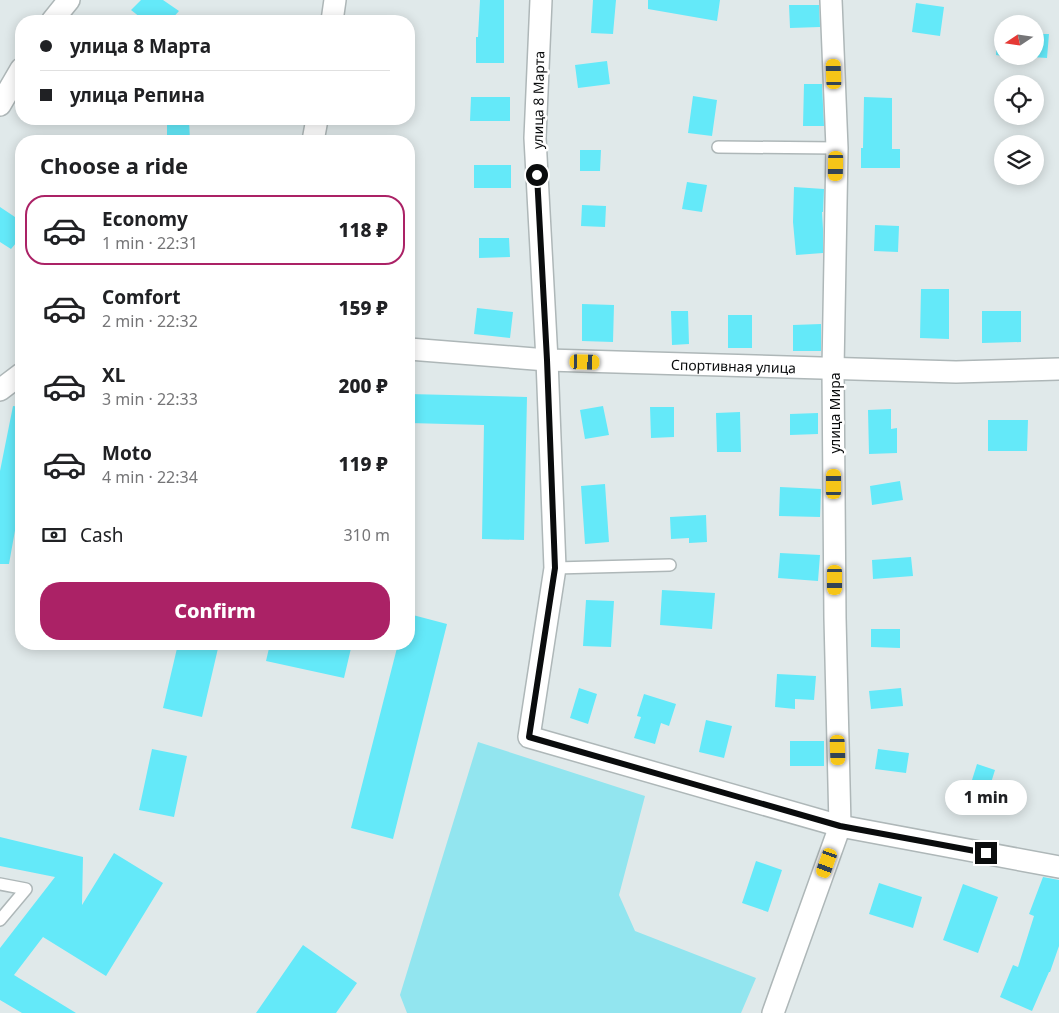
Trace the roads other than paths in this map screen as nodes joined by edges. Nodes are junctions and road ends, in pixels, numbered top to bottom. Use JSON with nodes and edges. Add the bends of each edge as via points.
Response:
{"nodes":[{"id":1,"x":69,"y":0,"type":"edge"},
{"id":2,"x":335,"y":0,"type":"edge"},
{"id":3,"x":541,"y":0,"type":"edge"},
{"id":4,"x":830,"y":0,"type":"edge"},
{"id":5,"x":57,"y":15,"type":"edge"},
{"id":6,"x":333,"y":15,"type":"edge"},
{"id":7,"x":15,"y":79,"type":"edge"},
{"id":8,"x":0,"y":105,"type":"edge"},
{"id":9,"x":718,"y":148,"type":"dead end"},
{"id":10,"x":837,"y":148,"type":"junction"},
{"id":11,"x":415,"y":349,"type":"edge"},
{"id":12,"x":547,"y":360,"type":"junction"},
{"id":13,"x":833,"y":369,"type":"junction"},
{"id":14,"x":1059,"y":369,"type":"edge"},
{"id":15,"x":15,"y":379,"type":"edge"},
{"id":16,"x":0,"y":390,"type":"edge"},
{"id":17,"x":670,"y":566,"type":"dead end"},
{"id":18,"x":555,"y":568,"type":"junction"},
{"id":19,"x":840,"y":826,"type":"junction"},
{"id":20,"x":1059,"y":867,"type":"edge"},
{"id":21,"x":0,"y":884,"type":"edge"},
{"id":22,"x":0,"y":920,"type":"edge"},
{"id":23,"x":773,"y":1013,"type":"edge"}],
"edges":[{"from":1,"to":5,"type":"street"},
{"from":2,"to":6,"type":"street"},
{"from":3,"to":12,"type":"street","name":"улица 8 Марта","via":[[535,138]]},
{"from":4,"to":10,"type":"street","name":"улица Мира"},
{"from":7,"to":8,"type":"street"},
{"from":9,"to":10,"type":"lane"},
{"from":10,"to":13,"type":"street","name":"улица Мира"},
{"from":11,"to":12,"type":"street","name":"Спортивная улица"},
{"from":12,"to":13,"type":"street","name":"Спортивная улица"},
{"from":12,"to":18,"type":"street","name":"улица 8 Марта"},
{"from":13,"to":14,"type":"street","name":"Спортивная улица","via":[[956,372]]},
{"from":13,"to":19,"type":"street","name":"улица Мира"},
{"from":15,"to":16,"type":"street"},
{"from":17,"to":18,"type":"lane"},
{"from":18,"to":19,"type":"street","name":"улица 8 Марта","via":[[529,737]]},
{"from":19,"to":20,"type":"street"},
{"from":19,"to":23,"type":"street"},
{"from":21,"to":22,"type":"lane","via":[[26,889]]}]}
